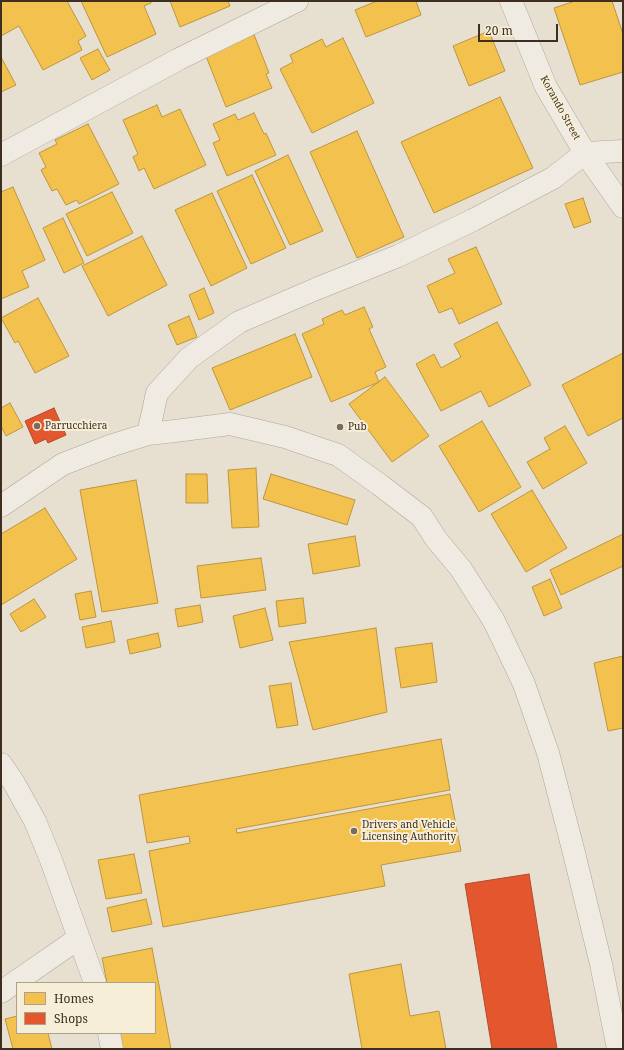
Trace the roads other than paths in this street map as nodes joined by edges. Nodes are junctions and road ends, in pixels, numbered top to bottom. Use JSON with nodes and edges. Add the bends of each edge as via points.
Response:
{"nodes":[{"id":1,"x":297,"y":1,"type":"edge"},
{"id":2,"x":511,"y":1,"type":"edge"},
{"id":3,"x":623,"y":151,"type":"edge"},
{"id":4,"x":585,"y":153,"type":"junction"},
{"id":5,"x":1,"y":155,"type":"edge"},
{"id":6,"x":623,"y":207,"type":"edge"},
{"id":7,"x":148,"y":434,"type":"junction"},
{"id":8,"x":1,"y":506,"type":"edge"},
{"id":9,"x":1,"y":764,"type":"edge"},
{"id":10,"x":79,"y":938,"type":"junction"},
{"id":11,"x":96,"y":982,"type":"edge"},
{"id":12,"x":1,"y":992,"type":"edge"},
{"id":13,"x":109,"y":1034,"type":"edge"},
{"id":14,"x":112,"y":1049,"type":"edge"},
{"id":15,"x":618,"y":1049,"type":"edge"}],
"edges":[{"from":1,"to":5,"type":"street","via":[[179,59]]},
{"from":2,"to":4,"type":"street","name":"Korando Street","via":[[546,87]]},
{"from":3,"to":4,"type":"street"},
{"from":4,"to":6,"type":"street","name":"Korando Street"},
{"from":4,"to":7,"type":"street","via":[[553,178],[473,220],[398,256],[239,322],[189,358],[157,393]]},
{"from":7,"to":8,"type":"street","via":[[63,464]]},
{"from":7,"to":15,"type":"street","via":[[230,424],[285,437],[338,455],[422,517],[494,621],[524,684],[548,753],[574,849]]},
{"from":9,"to":10,"type":"street","via":[[35,821],[52,860]]},
{"from":10,"to":11,"type":"street"},
{"from":10,"to":12,"type":"street"},
{"from":13,"to":14,"type":"street"}]}
